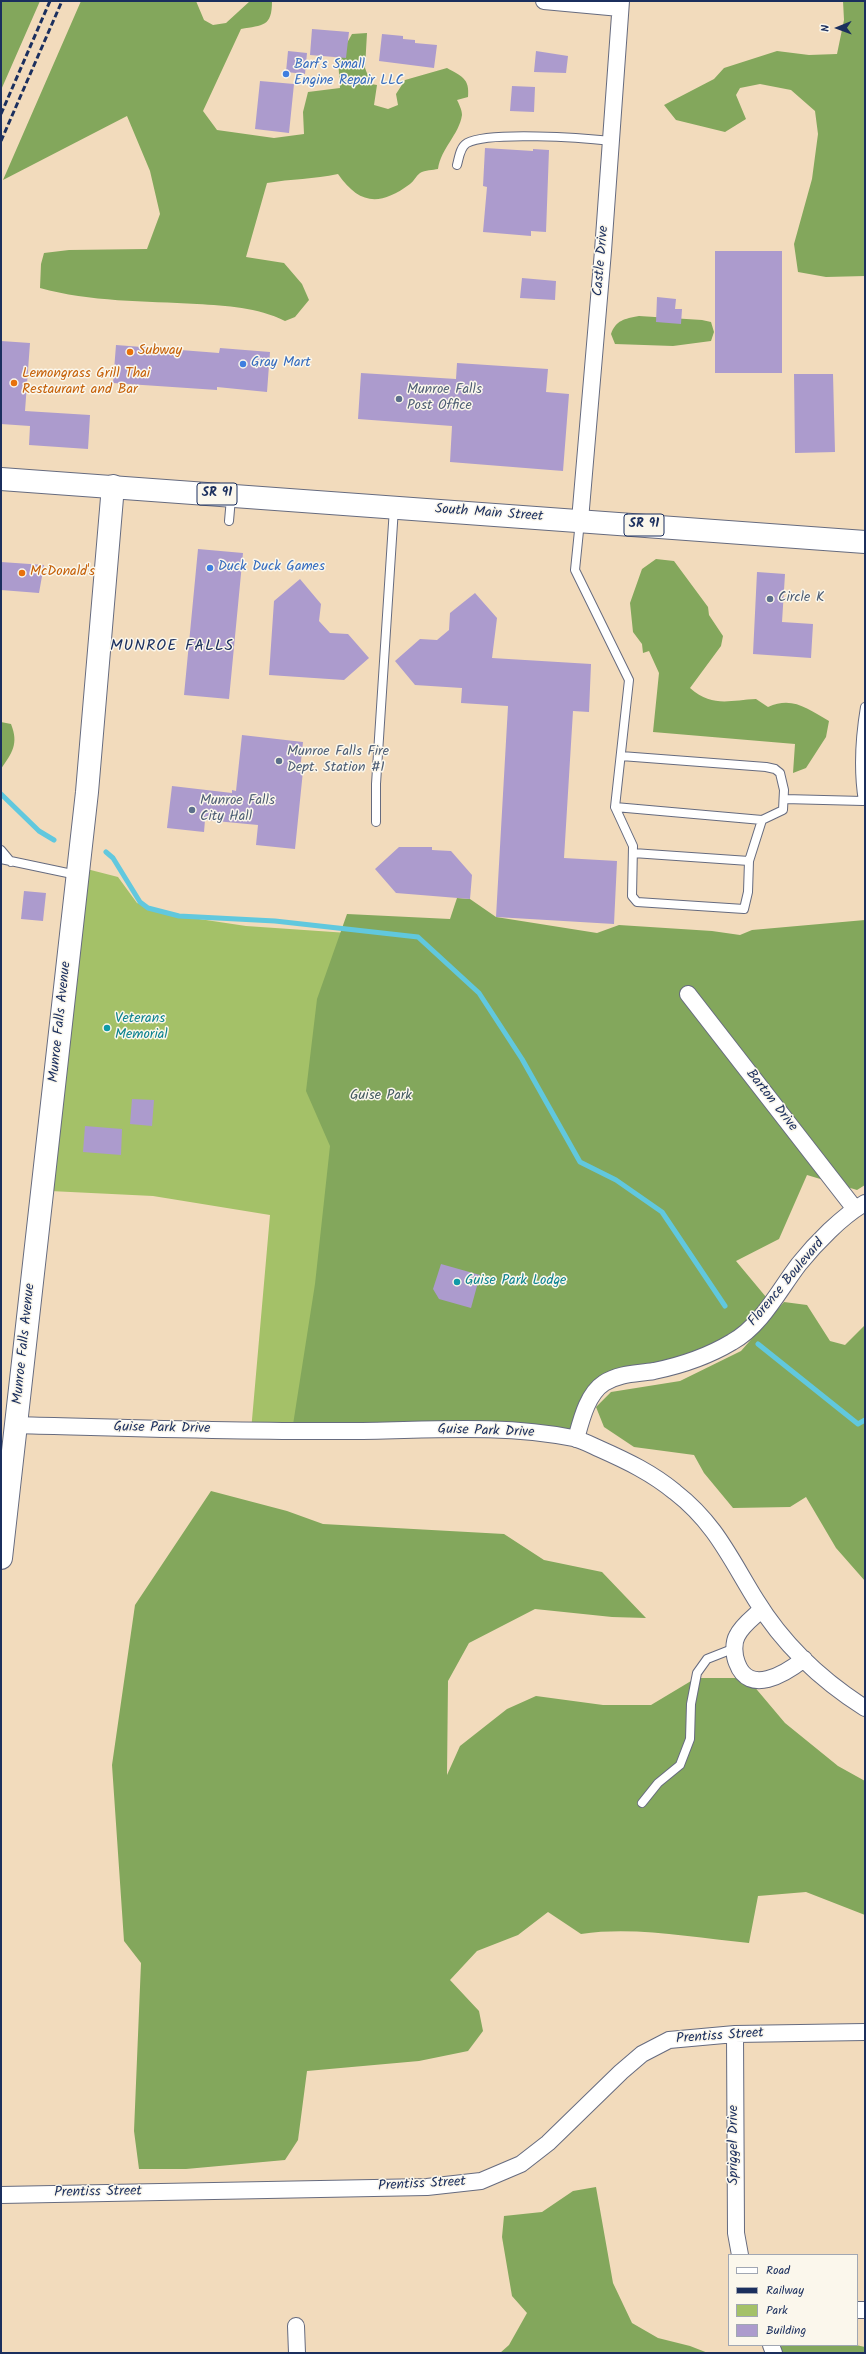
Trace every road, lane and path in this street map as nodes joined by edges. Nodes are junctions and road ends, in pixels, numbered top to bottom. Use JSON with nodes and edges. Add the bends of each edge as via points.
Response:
{"nodes":[{"id":1,"x":544,"y":1,"type":"edge"},
{"id":2,"x":621,"y":5,"type":"edge"},
{"id":3,"x":612,"y":141,"type":"junction"},
{"id":4,"x":457,"y":165,"type":"dead end"},
{"id":5,"x":1,"y":479,"type":"edge"},
{"id":6,"x":113,"y":486,"type":"junction"},
{"id":7,"x":232,"y":495,"type":"junction"},
{"id":8,"x":394,"y":508,"type":"junction"},
{"id":9,"x":580,"y":520,"type":"junction"},
{"id":10,"x":229,"y":521,"type":"dead end"},
{"id":11,"x":865,"y":542,"type":"edge"},
{"id":12,"x":865,"y":707,"type":"edge"},
{"id":13,"x":621,"y":756,"type":"junction"},
{"id":14,"x":784,"y":799,"type":"junction"},
{"id":15,"x":615,"y":807,"type":"junction"},
{"id":16,"x":762,"y":820,"type":"junction"},
{"id":17,"x":376,"y":822,"type":"dead end"},
{"id":18,"x":1,"y":850,"type":"edge"},
{"id":19,"x":633,"y":853,"type":"junction"},
{"id":20,"x":1,"y":859,"type":"edge"},
{"id":21,"x":749,"y":861,"type":"junction"},
{"id":22,"x":11,"y":862,"type":"junction"},
{"id":23,"x":78,"y":875,"type":"junction"},
{"id":24,"x":688,"y":994,"type":"dead end"},
{"id":25,"x":860,"y":1206,"type":"edge"},
{"id":26,"x":16,"y":1425,"type":"junction"},
{"id":27,"x":576,"y":1439,"type":"junction"},
{"id":28,"x":1,"y":1558,"type":"edge"},
{"id":29,"x":762,"y":1609,"type":"junction"},
{"id":30,"x":735,"y":1648,"type":"junction"},
{"id":31,"x":804,"y":1659,"type":"junction"},
{"id":32,"x":865,"y":1708,"type":"edge"},
{"id":33,"x":642,"y":1802,"type":"dead end"},
{"id":34,"x":865,"y":2032,"type":"edge"},
{"id":35,"x":735,"y":2034,"type":"junction"},
{"id":36,"x":1,"y":2195,"type":"edge"},
{"id":37,"x":740,"y":2254,"type":"edge"},
{"id":38,"x":296,"y":2326,"type":"dead end"},
{"id":39,"x":297,"y":2353,"type":"edge"}],
"edges":[{"from":1,"to":2,"type":"street"},
{"from":2,"to":3,"type":"street","name":"Castle Drive"},
{"from":3,"to":4,"type":"lane","via":[[501,137],[467,143],[460,151]]},
{"from":3,"to":9,"type":"street","name":"Castle Drive"},
{"from":5,"to":6,"type":"street","number":"SR 91"},
{"from":6,"to":7,"type":"street","name":"South Main Street","number":"SR 91"},
{"from":6,"to":23,"type":"street","name":"Munroe Falls Avenue"},
{"from":7,"to":8,"type":"street","name":"South Main Street","number":"SR 91"},
{"from":7,"to":10,"type":"lane"},
{"from":8,"to":9,"type":"street","name":"South Main Street","number":"SR 91"},
{"from":8,"to":17,"type":"lane","via":[[376,784]]},
{"from":9,"to":11,"type":"street","name":"South Main Street","number":"SR 91"},
{"from":9,"to":13,"type":"lane","via":[[575,570],[629,680]]},
{"from":12,"to":14,"type":"lane","via":[[862,729],[863,802]]},
{"from":13,"to":14,"type":"lane","via":[[775,769],[780,773]]},
{"from":13,"to":15,"type":"lane"},
{"from":14,"to":16,"type":"lane","via":[[783,810]]},
{"from":15,"to":16,"type":"lane"},
{"from":15,"to":19,"type":"lane","via":[[633,846]]},
{"from":16,"to":21,"type":"lane"},
{"from":18,"to":22,"type":"lane"},
{"from":19,"to":21,"type":"lane"},
{"from":19,"to":21,"type":"lane","via":[[631,882],[634,900],[741,910],[746,906]]},
{"from":20,"to":22,"type":"lane"},
{"from":22,"to":23,"type":"lane"},
{"from":23,"to":26,"type":"street","name":"Munroe Falls Avenue"},
{"from":24,"to":25,"type":"street","name":"Barton Drive"},
{"from":25,"to":27,"type":"street","name":"Florence Boulevard","via":[[812,1249],[759,1318],[733,1342],[692,1362],[625,1374],[604,1383],[588,1404]]},
{"from":26,"to":27,"type":"street","name":"Guise Park Drive","via":[[251,1431],[504,1430]]},
{"from":26,"to":28,"type":"street","name":"Munroe Falls Avenue"},
{"from":27,"to":29,"type":"street","name":"Guise Park Drive","via":[[637,1466],[676,1492],[693,1507],[725,1546]]},
{"from":29,"to":30,"type":"street","via":[[737,1636]]},
{"from":29,"to":31,"type":"street","name":"Guise Park Drive"},
{"from":30,"to":31,"type":"street","via":[[735,1660],[739,1670],[747,1678],[757,1681],[780,1675]]},
{"from":30,"to":33,"type":"lane","via":[[707,1659],[698,1673],[691,1704],[690,1739],[680,1765],[658,1783]]},
{"from":31,"to":32,"type":"street","name":"Guise Park Drive","via":[[842,1693]]},
{"from":34,"to":35,"type":"street","name":"Prentiss Street"},
{"from":35,"to":36,"type":"street","name":"Prentiss Street","via":[[669,2040],[655,2046],[621,2072],[548,2143],[521,2164],[481,2181],[427,2187]]},
{"from":35,"to":37,"type":"street","name":"Spriggel Drive","via":[[736,2233]]},
{"from":38,"to":39,"type":"street"}]}
